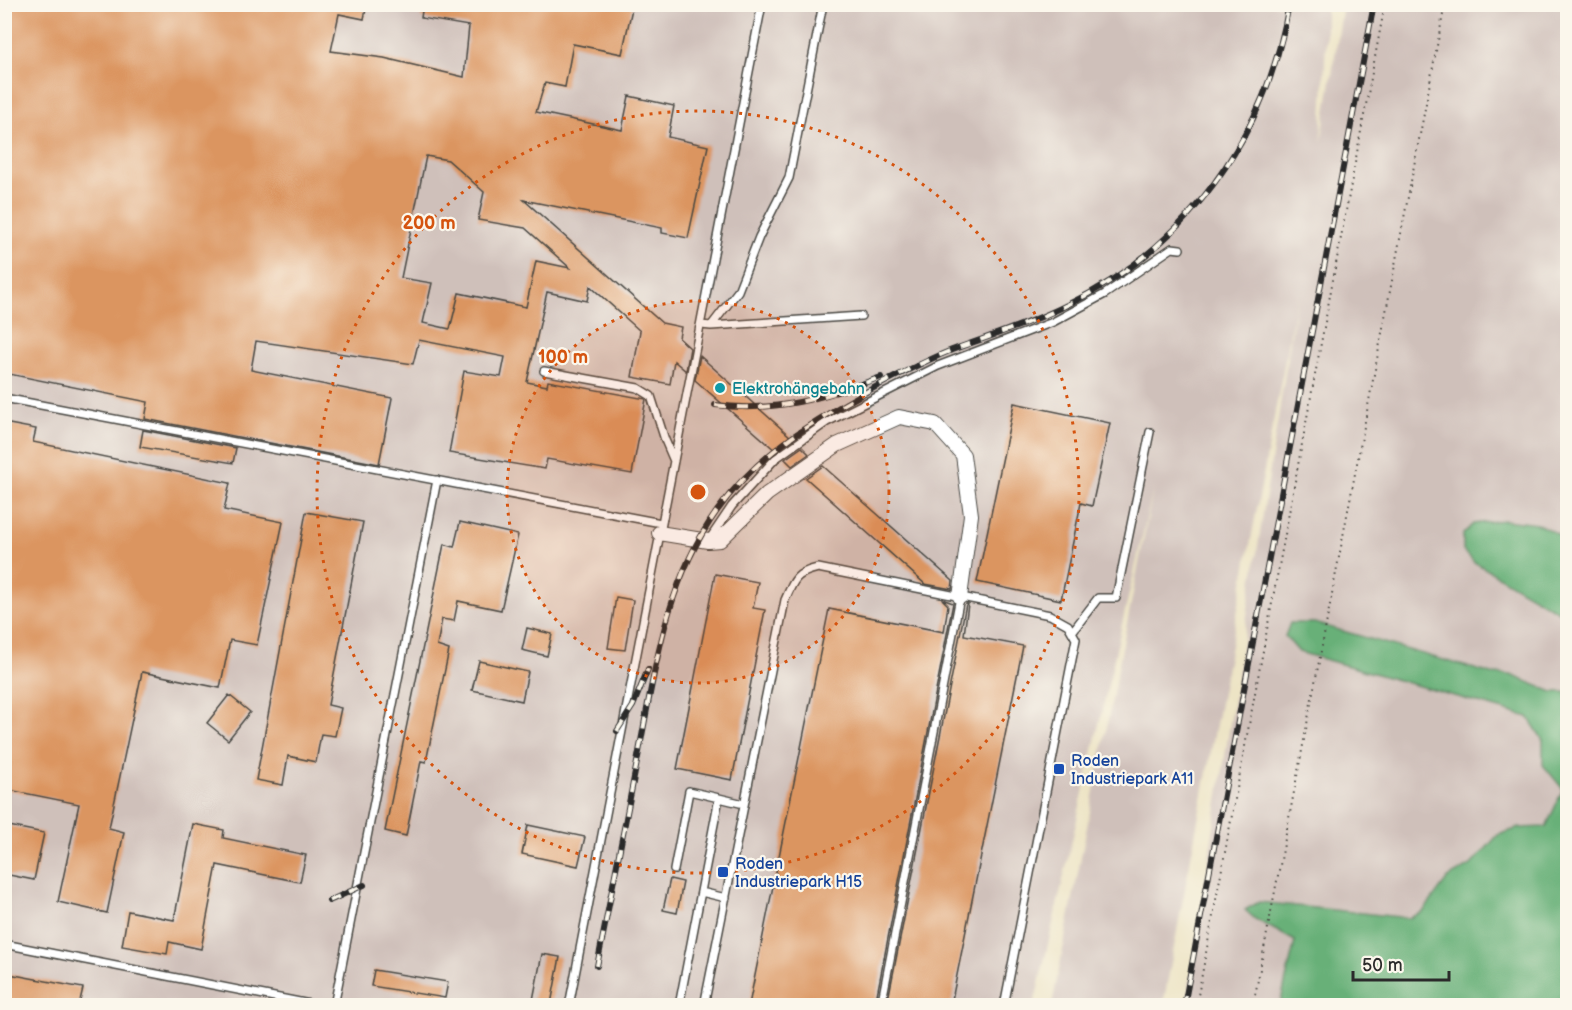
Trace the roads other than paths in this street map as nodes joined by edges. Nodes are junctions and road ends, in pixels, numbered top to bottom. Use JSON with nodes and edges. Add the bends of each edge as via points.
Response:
{"nodes":[{"id":1,"x":762,"y":4,"type":"edge"},
{"id":2,"x":823,"y":4,"type":"edge"},
{"id":3,"x":1180,"y":249,"type":"dead end"},
{"id":4,"x":861,"y":316,"type":"dead end"},
{"id":5,"x":701,"y":326,"type":"junction"},
{"id":6,"x":711,"y":326,"type":"junction"},
{"id":7,"x":544,"y":370,"type":"dead end"},
{"id":8,"x":4,"y":398,"type":"edge"},
{"id":9,"x":1150,"y":432,"type":"dead end"},
{"id":10,"x":674,"y":461,"type":"junction"},
{"id":11,"x":437,"y":480,"type":"junction"},
{"id":12,"x":660,"y":528,"type":"junction"},
{"id":13,"x":708,"y":541,"type":"junction"},
{"id":14,"x":960,"y":597,"type":"junction"},
{"id":15,"x":1072,"y":632,"type":"junction"},
{"id":16,"x":719,"y":798,"type":"junction"},
{"id":17,"x":744,"y":804,"type":"junction"},
{"id":18,"x":674,"y":870,"type":"dead end"},
{"id":19,"x":701,"y":892,"type":"junction"},
{"id":20,"x":726,"y":898,"type":"junction"},
{"id":21,"x":4,"y":944,"type":"edge"},
{"id":22,"x":320,"y":1005,"type":"edge"},
{"id":23,"x":334,"y":1005,"type":"edge"},
{"id":24,"x":569,"y":1005,"type":"edge"},
{"id":25,"x":679,"y":1005,"type":"edge"},
{"id":26,"x":704,"y":1005,"type":"edge"},
{"id":27,"x":881,"y":1005,"type":"edge"},
{"id":28,"x":1004,"y":1005,"type":"edge"}],
"edges":[{"from":1,"to":5,"type":"lane"},
{"from":2,"to":6,"type":"lane","via":[[789,178],[759,237],[738,291]]},
{"from":3,"to":13,"type":"lane","via":[[1172,248],[1105,294],[1053,322],[938,366],[827,422],[775,459],[732,506]]},
{"from":4,"to":6,"type":"lane"},
{"from":5,"to":6,"type":"lane"},
{"from":5,"to":10,"type":"lane"},
{"from":7,"to":10,"type":"lane","via":[[638,388],[651,396]]},
{"from":8,"to":11,"type":"lane"},
{"from":9,"to":15,"type":"lane","via":[[1116,598],[1098,598]]},
{"from":10,"to":12,"type":"lane"},
{"from":11,"to":12,"type":"lane"},
{"from":11,"to":23,"type":"lane"},
{"from":12,"to":13,"type":"street"},
{"from":12,"to":24,"type":"lane"},
{"from":13,"to":14,"type":"street","via":[[720,540],[767,494],[837,445],[899,417],[935,424],[963,455],[971,515]]},
{"from":14,"to":15,"type":"lane","via":[[1050,615],[1068,625]]},
{"from":14,"to":17,"type":"lane","via":[[819,568],[802,572],[785,600]]},
{"from":14,"to":27,"type":"lane"},
{"from":15,"to":28,"type":"lane","via":[[1076,639]]},
{"from":16,"to":17,"type":"lane"},
{"from":16,"to":18,"type":"lane","via":[[689,791]]},
{"from":16,"to":19,"type":"lane"},
{"from":17,"to":20,"type":"lane"},
{"from":19,"to":20,"type":"lane"},
{"from":19,"to":25,"type":"lane"},
{"from":20,"to":26,"type":"lane"},
{"from":21,"to":22,"type":"lane"}]}
